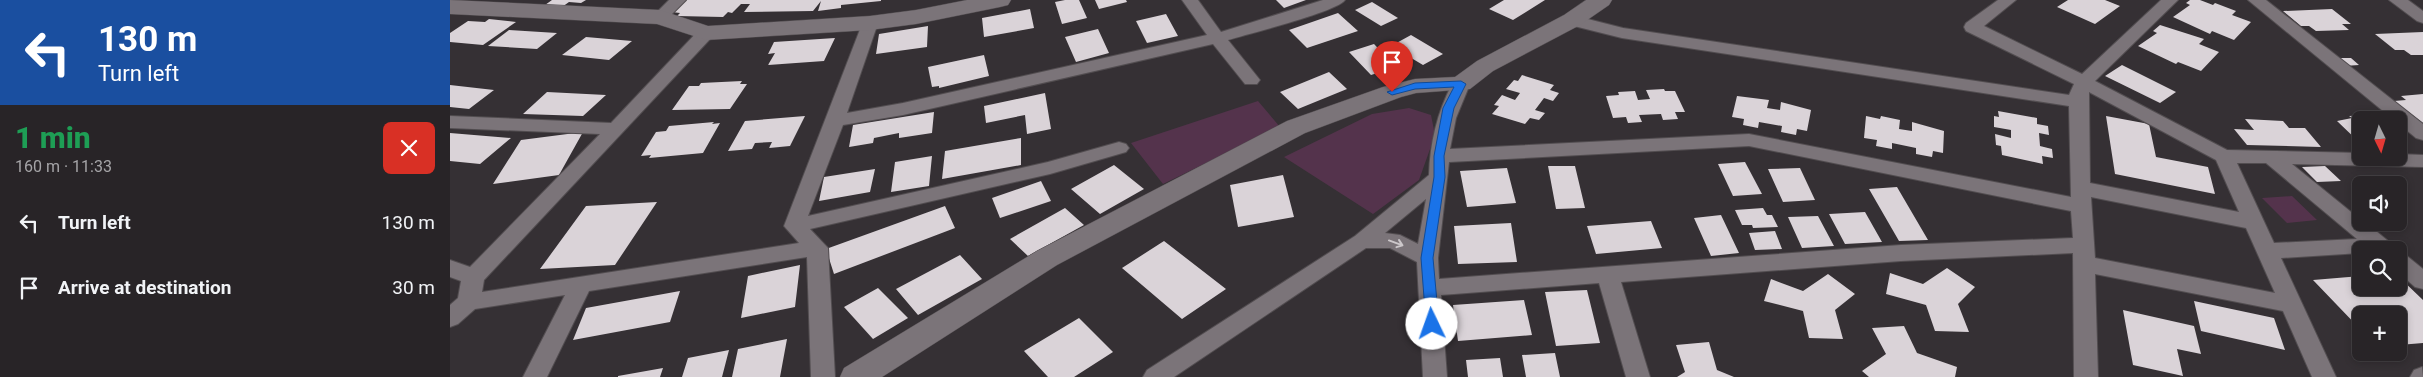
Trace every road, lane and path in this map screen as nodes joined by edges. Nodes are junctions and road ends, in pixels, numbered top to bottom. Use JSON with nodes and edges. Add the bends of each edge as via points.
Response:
{"nodes":[{"id":1,"x":678,"y":0,"type":"edge"},
{"id":2,"x":1000,"y":0,"type":"edge"},
{"id":3,"x":1190,"y":0,"type":"edge"},
{"id":4,"x":1337,"y":0,"type":"edge"},
{"id":5,"x":1601,"y":0,"type":"edge"},
{"id":6,"x":2008,"y":0,"type":"edge"},
{"id":7,"x":2170,"y":0,"type":"edge"},
{"id":8,"x":2256,"y":0,"type":"edge"},
{"id":9,"x":2397,"y":0,"type":"edge"},
{"id":10,"x":450,"y":7,"type":"edge"},
{"id":11,"x":660,"y":17,"type":"junction"},
{"id":12,"x":2423,"y":18,"type":"edge"},
{"id":13,"x":1572,"y":20,"type":"junction"},
{"id":14,"x":870,"y":23,"type":"junction"},
{"id":15,"x":706,"y":33,"type":"junction"},
{"id":16,"x":1217,"y":38,"type":"junction"},
{"id":17,"x":1251,"y":80,"type":"dead end"},
{"id":18,"x":2084,"y":82,"type":"junction"},
{"id":19,"x":1461,"y":84,"type":"junction"},
{"id":20,"x":2078,"y":102,"type":"junction"},
{"id":21,"x":835,"y":121,"type":"junction"},
{"id":22,"x":450,"y":122,"type":"edge"},
{"id":23,"x":616,"y":129,"type":"junction"},
{"id":24,"x":2423,"y":134,"type":"edge"},
{"id":25,"x":1119,"y":148,"type":"dead end"},
{"id":26,"x":1439,"y":156,"type":"junction"},
{"id":27,"x":2224,"y":156,"type":"junction"},
{"id":28,"x":2273,"y":159,"type":"junction"},
{"id":29,"x":2423,"y":162,"type":"edge"},
{"id":30,"x":1439,"y":177,"type":"junction"},
{"id":31,"x":2080,"y":197,"type":"junction"},
{"id":32,"x":2253,"y":222,"type":"junction"},
{"id":33,"x":794,"y":226,"type":"junction"},
{"id":34,"x":1362,"y":241,"type":"junction"},
{"id":35,"x":2373,"y":241,"type":"edge"},
{"id":36,"x":817,"y":248,"type":"junction"},
{"id":37,"x":2352,"y":249,"type":"edge"},
{"id":38,"x":2266,"y":251,"type":"junction"},
{"id":39,"x":2084,"y":255,"type":"junction"},
{"id":40,"x":1427,"y":258,"type":"junction"},
{"id":41,"x":450,"y":268,"type":"edge"},
{"id":42,"x":2407,"y":268,"type":"edge"},
{"id":43,"x":1608,"y":275,"type":"junction"},
{"id":44,"x":472,"y":277,"type":"junction"},
{"id":45,"x":2423,"y":281,"type":"edge"},
{"id":46,"x":582,"y":284,"type":"junction"},
{"id":47,"x":1430,"y":288,"type":"junction"},
{"id":48,"x":469,"y":302,"type":"junction"},
{"id":49,"x":2290,"y":304,"type":"junction"},
{"id":50,"x":450,"y":318,"type":"edge"},
{"id":51,"x":535,"y":377,"type":"edge"},
{"id":52,"x":823,"y":377,"type":"edge"},
{"id":53,"x":856,"y":377,"type":"edge"},
{"id":54,"x":1155,"y":377,"type":"edge"},
{"id":55,"x":1435,"y":377,"type":"edge"},
{"id":56,"x":1638,"y":377,"type":"edge"},
{"id":57,"x":2086,"y":377,"type":"edge"},
{"id":58,"x":2324,"y":377,"type":"edge"}],
"edges":[{"from":1,"to":11,"type":"street"},
{"from":2,"to":14,"type":"street"},
{"from":3,"to":16,"type":"street"},
{"from":4,"to":16,"type":"street"},
{"from":5,"to":13,"type":"street"},
{"from":6,"to":18,"type":"street","via":[[1972,28]]},
{"from":7,"to":18,"type":"street"},
{"from":8,"to":24,"type":"street"},
{"from":9,"to":12,"type":"street"},
{"from":10,"to":11,"type":"street"},
{"from":11,"to":15,"type":"street"},
{"from":13,"to":19,"type":"street","via":[[1486,66]]},
{"from":13,"to":20,"type":"street","via":[[1622,34]]},
{"from":14,"to":15,"type":"street"},
{"from":14,"to":21,"type":"street"},
{"from":15,"to":23,"type":"street"},
{"from":16,"to":17,"type":"street"},
{"from":16,"to":21,"type":"street","via":[[903,109]]},
{"from":18,"to":20,"type":"street"},
{"from":18,"to":27,"type":"street"},
{"from":19,"to":26,"type":"street","via":[[1448,108]]},
{"from":19,"to":53,"type":"street","via":[[1415,86],[1296,127],[1047,258]]},
{"from":20,"to":31,"type":"street"},
{"from":21,"to":33,"type":"street"},
{"from":22,"to":23,"type":"street"},
{"from":23,"to":44,"type":"street"},
{"from":25,"to":33,"type":"street","via":[[1050,168]]},
{"from":26,"to":30,"type":"street"},
{"from":26,"to":31,"type":"street","via":[[1749,140]]},
{"from":27,"to":28,"type":"street"},
{"from":27,"to":32,"type":"street"},
{"from":28,"to":29,"type":"street"},
{"from":28,"to":35,"type":"street"},
{"from":30,"to":34,"type":"street"},
{"from":30,"to":40,"type":"street"},
{"from":31,"to":32,"type":"street"},
{"from":31,"to":39,"type":"street"},
{"from":32,"to":38,"type":"street"},
{"from":33,"to":36,"type":"street"},
{"from":34,"to":40,"type":"street","one_way":true,"via":[[1393,240]]},
{"from":34,"to":54,"type":"street"},
{"from":36,"to":46,"type":"street"},
{"from":36,"to":52,"type":"street"},
{"from":37,"to":38,"type":"street"},
{"from":38,"to":49,"type":"street"},
{"from":39,"to":43,"type":"street","via":[[1901,253]]},
{"from":39,"to":49,"type":"street"},
{"from":39,"to":57,"type":"street"},
{"from":40,"to":47,"type":"street"},
{"from":41,"to":44,"type":"street"},
{"from":42,"to":45,"type":"street"},
{"from":43,"to":47,"type":"street"},
{"from":43,"to":56,"type":"street"},
{"from":44,"to":48,"type":"street"},
{"from":46,"to":48,"type":"street"},
{"from":46,"to":51,"type":"street"},
{"from":47,"to":55,"type":"street"},
{"from":48,"to":50,"type":"street"},
{"from":49,"to":58,"type":"street"}]}
